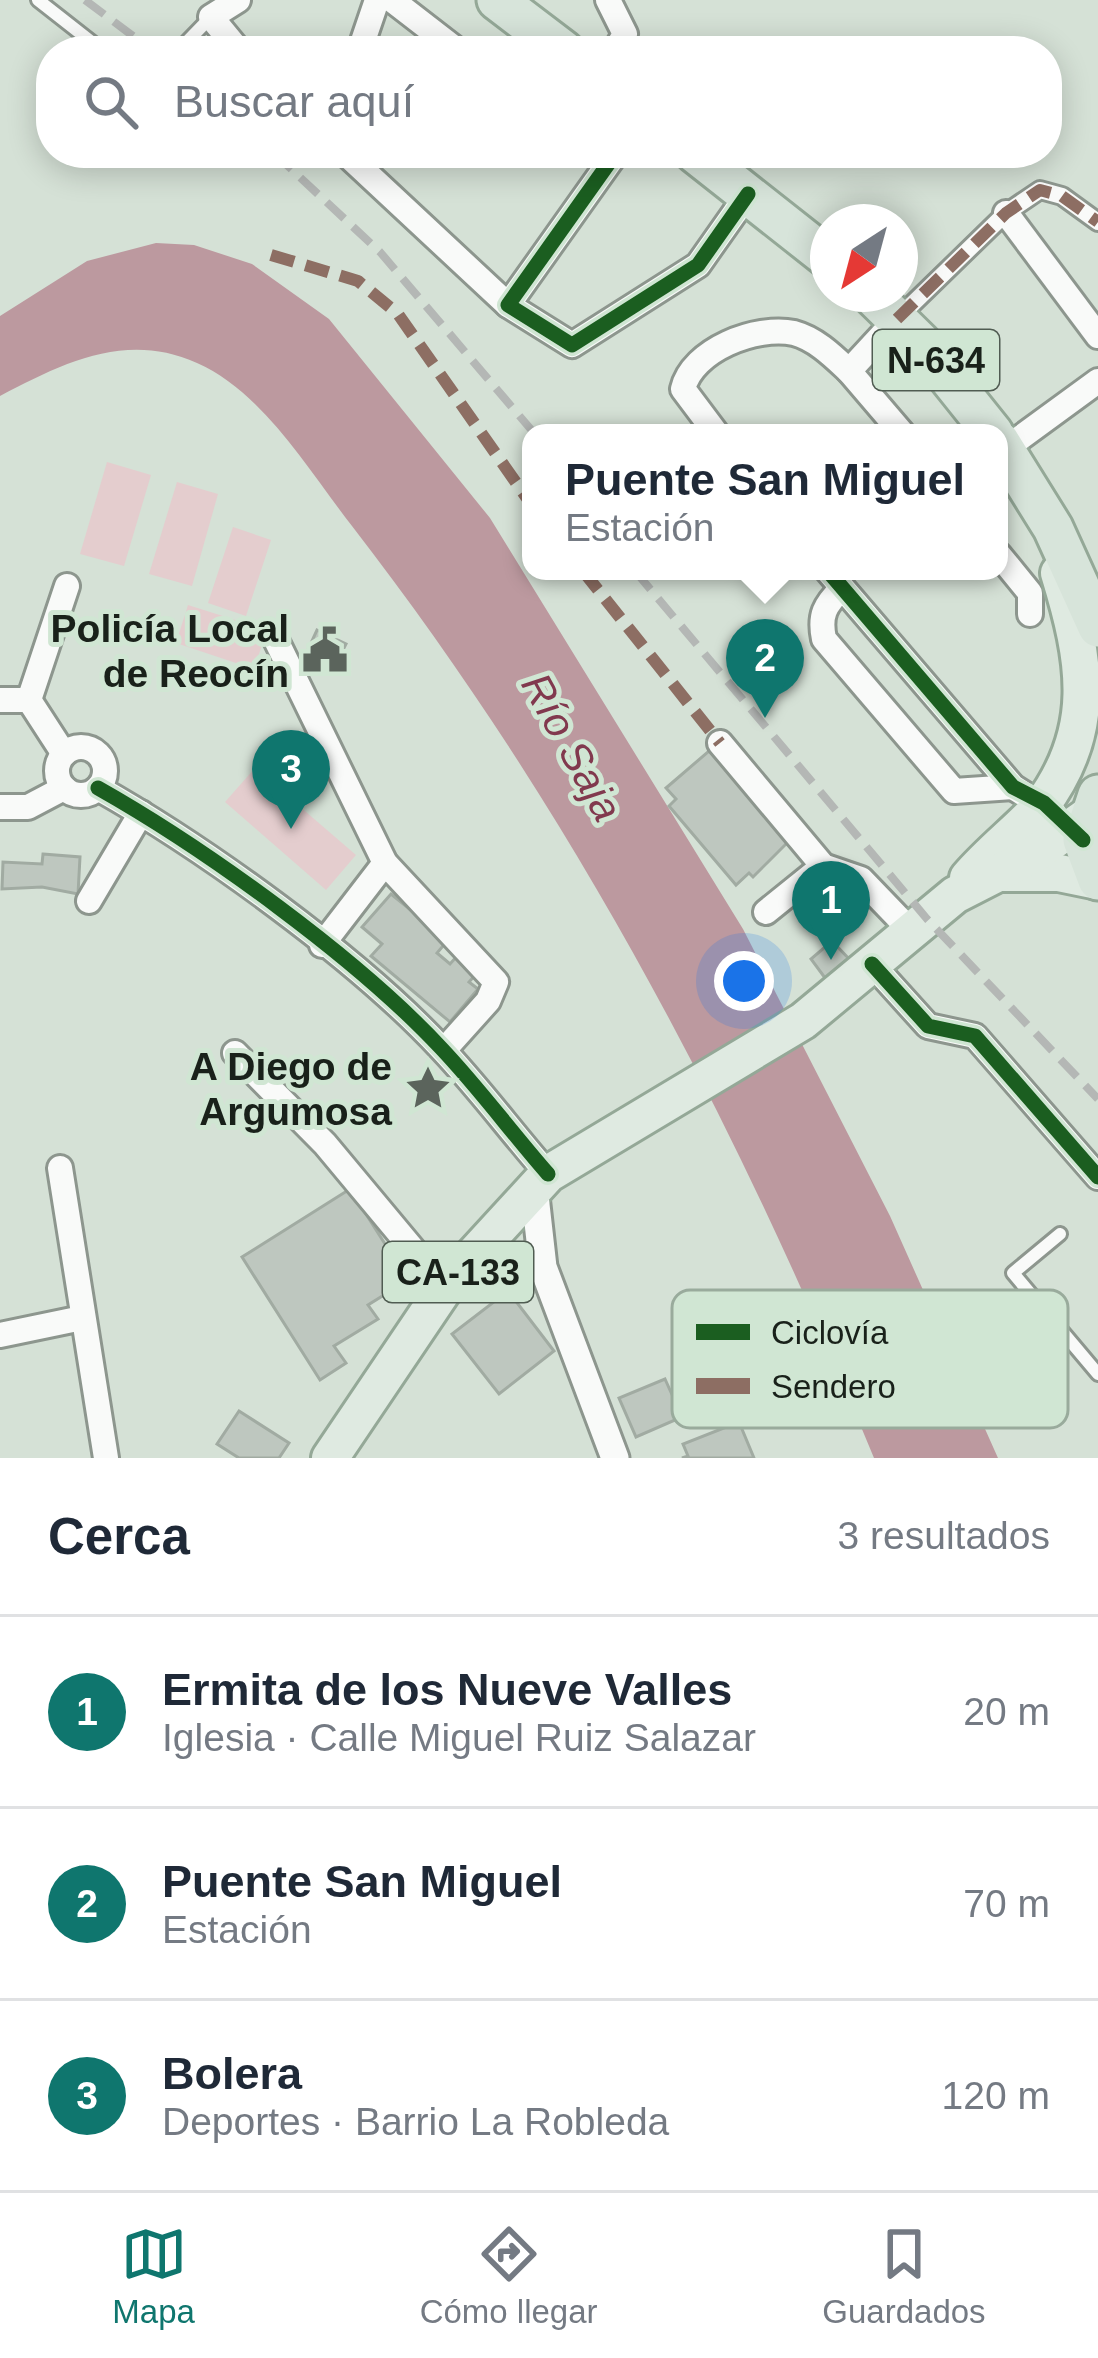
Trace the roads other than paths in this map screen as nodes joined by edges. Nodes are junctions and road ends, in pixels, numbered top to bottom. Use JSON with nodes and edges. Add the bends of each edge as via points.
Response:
{"nodes":[{"id":1,"x":38,"y":0,"type":"edge"},
{"id":2,"x":238,"y":0,"type":"edge"},
{"id":3,"x":392,"y":0,"type":"edge"},
{"id":4,"x":497,"y":0,"type":"edge"},
{"id":5,"x":608,"y":0,"type":"edge"},
{"id":6,"x":211,"y":17,"type":"junction"},
{"id":7,"x":84,"y":36,"type":"edge"},
{"id":8,"x":193,"y":36,"type":"edge"},
{"id":9,"x":227,"y":36,"type":"edge"},
{"id":10,"x":439,"y":36,"type":"edge"},
{"id":11,"x":544,"y":36,"type":"edge"},
{"id":12,"x":624,"y":36,"type":"edge"},
{"id":13,"x":361,"y":168,"type":"edge"},
{"id":14,"x":605,"y":168,"type":"edge"},
{"id":15,"x":714,"y":168,"type":"edge"},
{"id":16,"x":748,"y":194,"type":"junction"},
{"id":17,"x":1006,"y":212,"type":"junction"},
{"id":18,"x":1098,"y":222,"type":"edge"},
{"id":19,"x":810,"y":244,"type":"edge"},
{"id":20,"x":918,"y":281,"type":"edge"},
{"id":21,"x":508,"y":305,"type":"junction"},
{"id":22,"x":881,"y":312,"type":"edge"},
{"id":23,"x":888,"y":312,"type":"edge"},
{"id":24,"x":1098,"y":336,"type":"edge"},
{"id":25,"x":849,"y":371,"type":"junction"},
{"id":26,"x":1098,"y":381,"type":"edge"},
{"id":27,"x":709,"y":424,"type":"edge"},
{"id":28,"x":894,"y":424,"type":"edge"},
{"id":29,"x":984,"y":424,"type":"edge"},
{"id":30,"x":1008,"y":436,"type":"edge"},
{"id":31,"x":1008,"y":455,"type":"edge"},
{"id":32,"x":1034,"y":496,"type":"junction"},
{"id":33,"x":1008,"y":565,"type":"edge"},
{"id":34,"x":835,"y":580,"type":"edge"},
{"id":35,"x":67,"y":586,"type":"dead end"},
{"id":36,"x":1030,"y":614,"type":"dead end"},
{"id":37,"x":1098,"y":627,"type":"edge"},
{"id":38,"x":275,"y":638,"type":"dead end"},
{"id":39,"x":0,"y":700,"type":"edge"},
{"id":40,"x":28,"y":700,"type":"junction"},
{"id":41,"x":720,"y":742,"type":"dead end"},
{"id":42,"x":64,"y":754,"type":"junction"},
{"id":43,"x":64,"y":788,"type":"junction"},
{"id":44,"x":98,"y":788,"type":"junction"},
{"id":45,"x":0,"y":807,"type":"edge"},
{"id":46,"x":1070,"y":810,"type":"edge"},
{"id":47,"x":141,"y":813,"type":"junction"},
{"id":48,"x":385,"y":863,"type":"junction"},
{"id":49,"x":823,"y":866,"type":"junction"},
{"id":50,"x":999,"y":873,"type":"junction"},
{"id":51,"x":1098,"y":881,"type":"edge"},
{"id":52,"x":955,"y":895,"type":"junction"},
{"id":53,"x":89,"y":901,"type":"dead end"},
{"id":54,"x":766,"y":912,"type":"dead end"},
{"id":55,"x":912,"y":932,"type":"junction"},
{"id":56,"x":322,"y":945,"type":"junction"},
{"id":57,"x":872,"y":964,"type":"junction"},
{"id":58,"x":444,"y":1050,"type":"junction"},
{"id":59,"x":235,"y":1053,"type":"dead end"},
{"id":60,"x":60,"y":1168,"type":"dead end"},
{"id":61,"x":1098,"y":1177,"type":"edge"},
{"id":62,"x":541,"y":1180,"type":"junction"},
{"id":63,"x":1060,"y":1234,"type":"dead end"},
{"id":64,"x":490,"y":1236,"type":"junction"},
{"id":65,"x":543,"y":1268,"type":"junction"},
{"id":66,"x":448,"y":1283,"type":"junction"},
{"id":67,"x":1027,"y":1290,"type":"edge"},
{"id":68,"x":82,"y":1318,"type":"junction"},
{"id":69,"x":0,"y":1335,"type":"edge"},
{"id":70,"x":1068,"y":1338,"type":"edge"},
{"id":71,"x":1098,"y":1374,"type":"edge"},
{"id":72,"x":106,"y":1458,"type":"edge"},
{"id":73,"x":330,"y":1458,"type":"edge"},
{"id":74,"x":615,"y":1458,"type":"edge"}],
"edges":[{"from":1,"to":7,"type":"lane"},
{"from":2,"to":6,"type":"street"},
{"from":3,"to":10,"type":"street"},
{"from":4,"to":11,"type":"highway"},
{"from":5,"to":12,"type":"street"},
{"from":6,"to":8,"type":"lane"},
{"from":6,"to":9,"type":"street"},
{"from":13,"to":21,"type":"street"},
{"from":14,"to":21,"type":"street"},
{"from":15,"to":16,"type":"highway"},
{"from":16,"to":19,"type":"highway"},
{"from":16,"to":21,"type":"street","via":[[698,265],[572,345]]},
{"from":17,"to":18,"type":"street","via":[[1040,190]]},
{"from":17,"to":20,"type":"street"},
{"from":17,"to":24,"type":"street"},
{"from":22,"to":25,"type":"street"},
{"from":23,"to":29,"type":"highway","number":"N-634"},
{"from":25,"to":27,"type":"street","via":[[806,338],[767,334],[712,350],[687,372],[682,389]]},
{"from":25,"to":28,"type":"street"},
{"from":26,"to":30,"type":"street"},
{"from":31,"to":32,"type":"highway","number":"N-634"},
{"from":32,"to":37,"type":"highway","number":"N-634"},
{"from":32,"to":46,"type":"main road","number":"N-634","via":[[1090,695]]},
{"from":33,"to":36,"type":"street","via":[[1030,593]]},
{"from":34,"to":46,"type":"street"},
{"from":34,"to":46,"type":"street","via":[[820,622],[824,639],[954,791]]},
{"from":35,"to":40,"type":"street"},
{"from":38,"to":48,"type":"street"},
{"from":39,"to":40,"type":"street"},
{"from":40,"to":42,"type":"street"},
{"from":41,"to":49,"type":"street"},
{"from":42,"to":43,"type":"street","via":[[57,771]]},
{"from":42,"to":44,"type":"street","via":[[81,747],[98,754],[105,771]]},
{"from":43,"to":44,"type":"street","via":[[81,795]]},
{"from":43,"to":45,"type":"street","via":[[28,807]]},
{"from":44,"to":47,"type":"street"},
{"from":46,"to":50,"type":"main road","number":"CA-133"},
{"from":46,"to":51,"type":"highway"},
{"from":46,"to":52,"type":"main road","number":"N-634"},
{"from":47,"to":53,"type":"street"},
{"from":47,"to":56,"type":"street"},
{"from":48,"to":56,"type":"street"},
{"from":48,"to":58,"type":"street","via":[[496,982]]},
{"from":49,"to":54,"type":"street"},
{"from":49,"to":55,"type":"street","via":[[861,879]]},
{"from":50,"to":51,"type":"main road","number":"CA-133"},
{"from":50,"to":52,"type":"main road","number":"CA-133"},
{"from":52,"to":55,"type":"main road","number":"CA-133"},
{"from":55,"to":57,"type":"main road","number":"CA-133"},
{"from":56,"to":58,"type":"street"},
{"from":57,"to":61,"type":"street","via":[[928,1026],[975,1036]]},
{"from":57,"to":62,"type":"main road","number":"CA-133","via":[[803,1021]]},
{"from":58,"to":62,"type":"street"},
{"from":59,"to":66,"type":"street"},
{"from":60,"to":68,"type":"street"},
{"from":62,"to":64,"type":"main road","number":"CA-133"},
{"from":62,"to":65,"type":"street"},
{"from":63,"to":67,"type":"lane","via":[[1013,1273]]},
{"from":64,"to":65,"type":"street"},
{"from":64,"to":66,"type":"main road","number":"CA-133"},
{"from":65,"to":74,"type":"street"},
{"from":66,"to":73,"type":"main road","number":"CA-133"},
{"from":68,"to":69,"type":"street"},
{"from":68,"to":72,"type":"street"},
{"from":70,"to":71,"type":"lane"}]}
